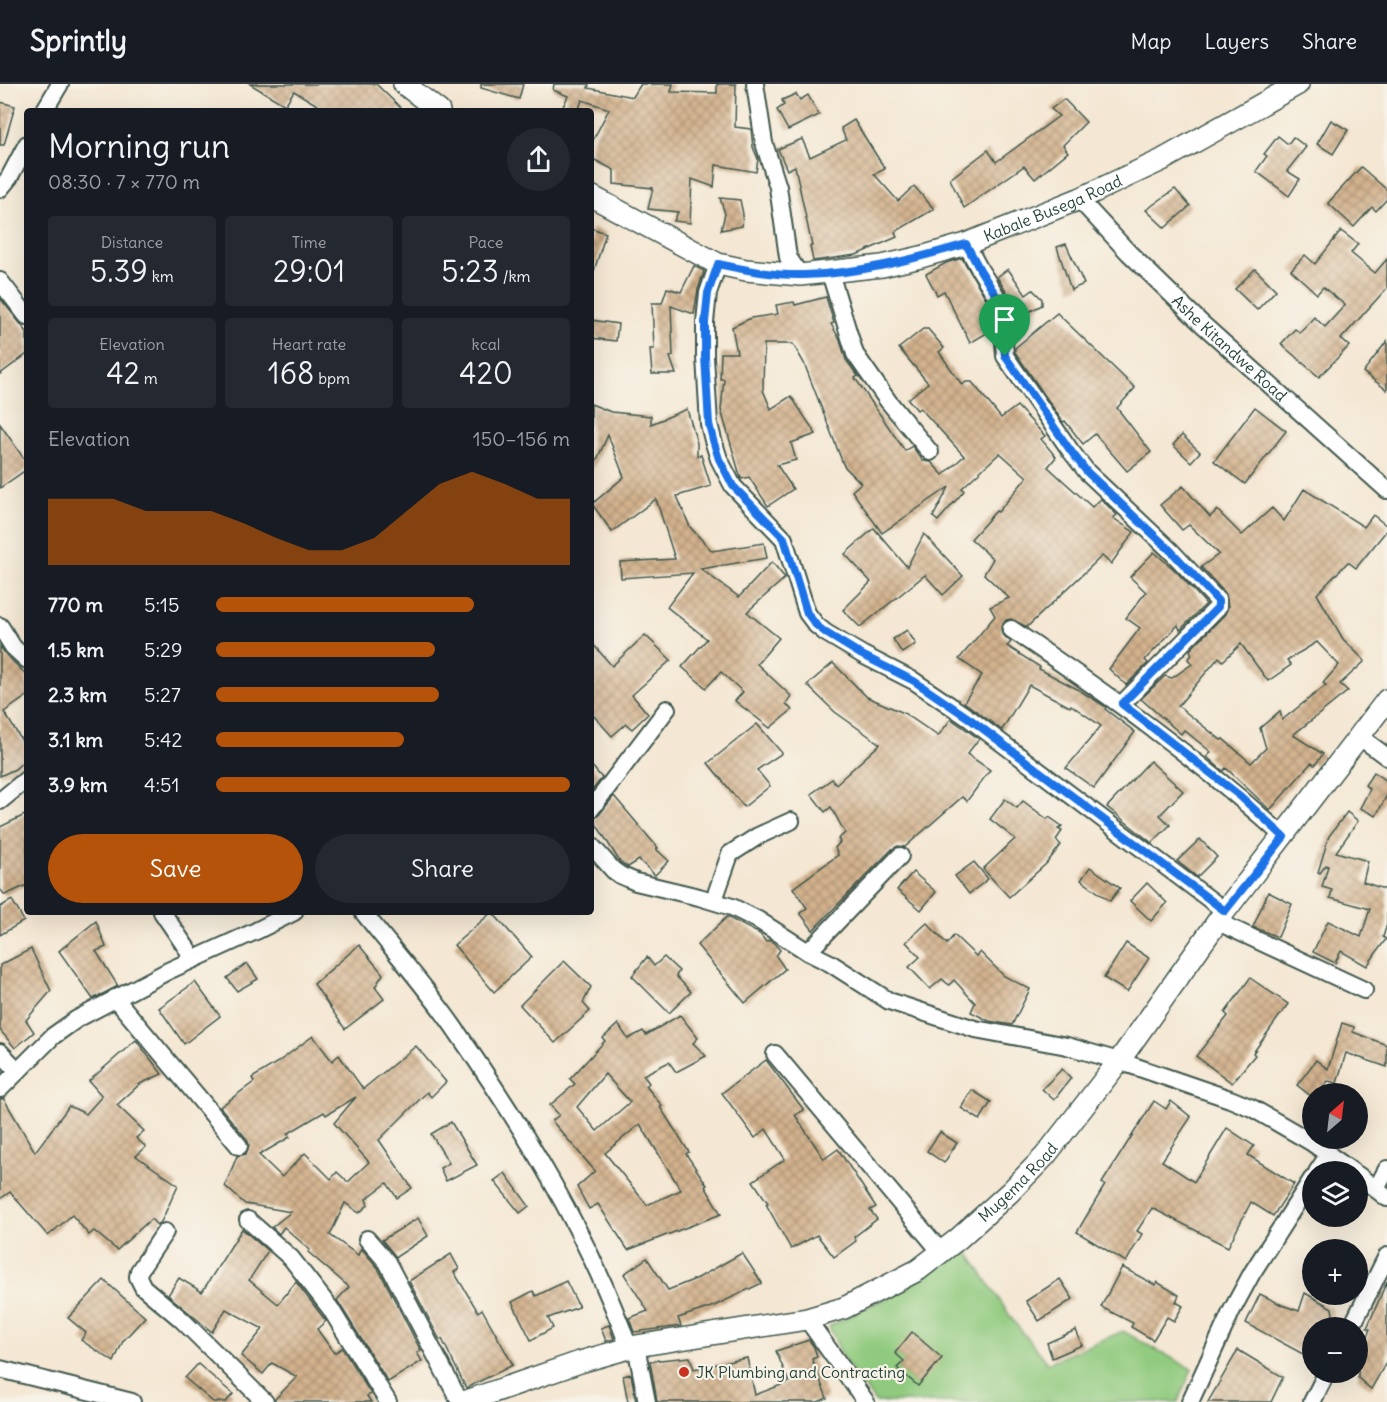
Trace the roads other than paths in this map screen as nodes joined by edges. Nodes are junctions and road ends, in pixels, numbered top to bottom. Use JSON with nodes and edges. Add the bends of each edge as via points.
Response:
{"nodes":[{"id":1,"x":60,"y":84,"type":"edge"},
{"id":2,"x":404,"y":84,"type":"edge"},
{"id":3,"x":755,"y":84,"type":"edge"},
{"id":4,"x":1298,"y":84,"type":"edge"},
{"id":5,"x":46,"y":108,"type":"edge"},
{"id":6,"x":435,"y":108,"type":"edge"},
{"id":7,"x":24,"y":150,"type":"edge"},
{"id":8,"x":0,"y":189,"type":"edge"},
{"id":9,"x":594,"y":198,"type":"edge"},
{"id":10,"x":1079,"y":199,"type":"junction"},
{"id":11,"x":966,"y":244,"type":"junction"},
{"id":12,"x":718,"y":264,"type":"junction"},
{"id":13,"x":830,"y":273,"type":"junction"},
{"id":14,"x":800,"y":275,"type":"junction"},
{"id":15,"x":0,"y":281,"type":"edge"},
{"id":16,"x":24,"y":312,"type":"edge"},
{"id":17,"x":930,"y":452,"type":"dead end"},
{"id":18,"x":1387,"y":490,"type":"edge"},
{"id":19,"x":0,"y":626,"type":"edge"},
{"id":20,"x":1011,"y":629,"type":"dead end"},
{"id":21,"x":24,"y":657,"type":"edge"},
{"id":22,"x":1387,"y":700,"type":"edge"},
{"id":23,"x":1122,"y":704,"type":"junction"},
{"id":24,"x":667,"y":709,"type":"dead end"},
{"id":25,"x":1359,"y":737,"type":"junction"},
{"id":26,"x":1387,"y":757,"type":"edge"},
{"id":27,"x":24,"y":780,"type":"edge"},
{"id":28,"x":0,"y":800,"type":"edge"},
{"id":29,"x":594,"y":805,"type":"edge"},
{"id":30,"x":791,"y":821,"type":"dead end"},
{"id":31,"x":1284,"y":837,"type":"junction"},
{"id":32,"x":594,"y":848,"type":"edge"},
{"id":33,"x":900,"y":856,"type":"dead end"},
{"id":34,"x":714,"y":900,"type":"junction"},
{"id":35,"x":164,"y":915,"type":"edge"},
{"id":36,"x":288,"y":915,"type":"edge"},
{"id":37,"x":365,"y":915,"type":"edge"},
{"id":38,"x":1221,"y":916,"type":"junction"},
{"id":39,"x":808,"y":952,"type":"junction"},
{"id":40,"x":194,"y":959,"type":"junction"},
{"id":41,"x":1364,"y":990,"type":"dead end"},
{"id":42,"x":115,"y":998,"type":"junction"},
{"id":43,"x":0,"y":1052,"type":"edge"},
{"id":44,"x":776,"y":1054,"type":"dead end"},
{"id":45,"x":1119,"y":1061,"type":"junction"},
{"id":46,"x":18,"y":1071,"type":"junction"},
{"id":47,"x":0,"y":1089,"type":"edge"},
{"id":48,"x":238,"y":1146,"type":"dead end"},
{"id":49,"x":1329,"y":1154,"type":"junction"},
{"id":50,"x":1324,"y":1161,"type":"edge"},
{"id":51,"x":1338,"y":1161,"type":"edge"},
{"id":52,"x":1387,"y":1168,"type":"edge"},
{"id":53,"x":1368,"y":1183,"type":"edge"},
{"id":54,"x":1382,"y":1194,"type":"edge"},
{"id":55,"x":1302,"y":1195,"type":"edge"},
{"id":56,"x":248,"y":1220,"type":"dead end"},
{"id":57,"x":165,"y":1232,"type":"dead end"},
{"id":58,"x":367,"y":1239,"type":"dead end"},
{"id":59,"x":941,"y":1252,"type":"junction"},
{"id":60,"x":1387,"y":1256,"type":"edge"},
{"id":61,"x":1356,"y":1317,"type":"edge"},
{"id":62,"x":807,"y":1319,"type":"junction"},
{"id":63,"x":633,"y":1347,"type":"junction"},
{"id":64,"x":0,"y":1369,"type":"edge"},
{"id":65,"x":1322,"y":1383,"type":"edge"},
{"id":66,"x":132,"y":1402,"type":"edge"},
{"id":67,"x":266,"y":1402,"type":"edge"},
{"id":68,"x":388,"y":1402,"type":"edge"},
{"id":69,"x":462,"y":1402,"type":"edge"},
{"id":70,"x":647,"y":1402,"type":"edge"},
{"id":71,"x":866,"y":1402,"type":"edge"},
{"id":72,"x":1190,"y":1402,"type":"edge"},
{"id":73,"x":1312,"y":1402,"type":"edge"}],
"edges":[{"from":1,"to":5,"type":"street"},
{"from":2,"to":6,"type":"street"},
{"from":3,"to":14,"type":"street","via":[[764,143],[778,187],[788,257]]},
{"from":4,"to":10,"type":"street","name":"Kabale Busega Road","via":[[1162,160]]},
{"from":7,"to":8,"type":"street"},
{"from":9,"to":12,"type":"street","name":"Kabale Busega Road"},
{"from":10,"to":11,"type":"street","name":"Kabale Busega Road"},
{"from":10,"to":18,"type":"street","name":"Ashe Kitandwe Road","via":[[1192,314]]},
{"from":11,"to":13,"type":"street","name":"Kabale Busega Road","via":[[882,266]]},
{"from":11,"to":23,"type":"street","via":[[1007,313],[1010,327],[1004,342],[1005,356],[1070,450],[1087,472],[1218,601],[1218,607]]},
{"from":12,"to":14,"type":"street","name":"Kabale Busega Road"},
{"from":12,"to":38,"type":"street","via":[[708,293],[705,322],[713,440],[733,486],[784,538],[807,613],[816,625],[862,655],[914,681],[970,719]]},
{"from":13,"to":14,"type":"street","name":"Kabale Busega Road"},
{"from":13,"to":17,"type":"street","via":[[855,354]]},
{"from":15,"to":16,"type":"street"},
{"from":19,"to":21,"type":"street"},
{"from":20,"to":23,"type":"street"},
{"from":22,"to":25,"type":"street","name":"Mugema Road"},
{"from":23,"to":31,"type":"street","via":[[1240,796]]},
{"from":24,"to":29,"type":"street"},
{"from":25,"to":26,"type":"street"},
{"from":25,"to":31,"type":"street","name":"Mugema Road"},
{"from":27,"to":28,"type":"street"},
{"from":30,"to":34,"type":"street","via":[[730,854]]},
{"from":31,"to":38,"type":"street","name":"Mugema Road"},
{"from":32,"to":34,"type":"street","via":[[613,870],[636,882]]},
{"from":33,"to":39,"type":"street"},
{"from":34,"to":39,"type":"street","via":[[758,920]]},
{"from":35,"to":40,"type":"street"},
{"from":36,"to":40,"type":"street"},
{"from":37,"to":63,"type":"street","via":[[452,1025],[517,1125],[591,1253]]},
{"from":38,"to":41,"type":"street"},
{"from":38,"to":45,"type":"street","name":"Mugema Road"},
{"from":39,"to":45,"type":"street","via":[[889,1001],[975,1029],[1067,1046]]},
{"from":40,"to":42,"type":"street"},
{"from":42,"to":46,"type":"street","via":[[52,1036]]},
{"from":42,"to":48,"type":"street"},
{"from":43,"to":46,"type":"street"},
{"from":44,"to":59,"type":"street"},
{"from":45,"to":49,"type":"street","via":[[1252,1108]]},
{"from":45,"to":59,"type":"street","name":"Mugema Road","via":[[1045,1156]]},
{"from":46,"to":47,"type":"street"},
{"from":49,"to":50,"type":"street"},
{"from":49,"to":51,"type":"street"},
{"from":52,"to":54,"type":"street"},
{"from":53,"to":54,"type":"street"},
{"from":55,"to":72,"type":"street","via":[[1237,1300]]},
{"from":56,"to":68,"type":"street","via":[[291,1258],[330,1308]]},
{"from":57,"to":67,"type":"street","via":[[139,1271],[143,1287]]},
{"from":58,"to":69,"type":"street","via":[[387,1262]]},
{"from":59,"to":62,"type":"street","name":"Mugema Road","via":[[891,1286],[844,1308]]},
{"from":60,"to":61,"type":"street"},
{"from":62,"to":63,"type":"street","name":"Mugema Road"},
{"from":62,"to":71,"type":"street"},
{"from":63,"to":69,"type":"street","name":"Mugema Road"},
{"from":63,"to":70,"type":"street"},
{"from":64,"to":66,"type":"street"},
{"from":65,"to":73,"type":"street"}]}
